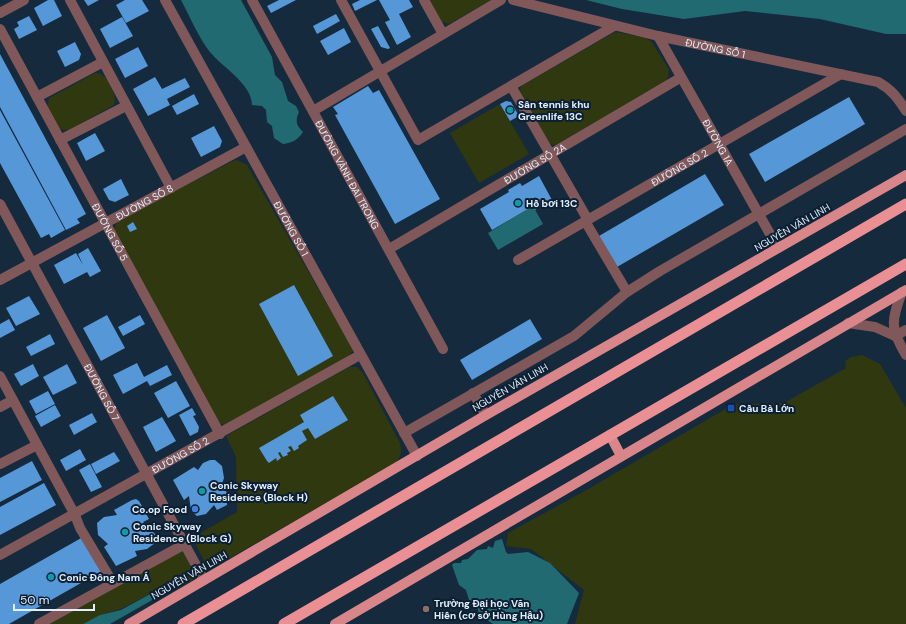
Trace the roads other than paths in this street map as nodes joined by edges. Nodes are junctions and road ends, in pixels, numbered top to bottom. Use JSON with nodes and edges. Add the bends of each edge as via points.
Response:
{"nodes":[{"id":1,"x":24,"y":0,"type":"edge"},
{"id":2,"x":70,"y":0,"type":"edge"},
{"id":3,"x":165,"y":0,"type":"edge"},
{"id":4,"x":252,"y":0,"type":"edge"},
{"id":5,"x":341,"y":0,"type":"edge"},
{"id":6,"x":424,"y":0,"type":"edge"},
{"id":7,"x":501,"y":0,"type":"edge"},
{"id":8,"x":513,"y":0,"type":"edge"},
{"id":9,"x":0,"y":13,"type":"edge"},
{"id":10,"x":614,"y":26,"type":"junction"},
{"id":11,"x":0,"y":29,"type":"edge"},
{"id":12,"x":443,"y":34,"type":"junction"},
{"id":13,"x":658,"y":36,"type":"junction"},
{"id":14,"x":103,"y":62,"type":"junction"},
{"id":15,"x":380,"y":71,"type":"junction"},
{"id":16,"x":841,"y":74,"type":"junction"},
{"id":17,"x":680,"y":78,"type":"junction"},
{"id":18,"x":511,"y":86,"type":"junction"},
{"id":19,"x":37,"y":97,"type":"junction"},
{"id":20,"x":126,"y":106,"type":"junction"},
{"id":21,"x":906,"y":110,"type":"edge"},
{"id":22,"x":313,"y":111,"type":"junction"},
{"id":23,"x":906,"y":129,"type":"edge"},
{"id":24,"x":60,"y":140,"type":"junction"},
{"id":25,"x":719,"y":144,"type":"junction"},
{"id":26,"x":246,"y":147,"type":"junction"},
{"id":27,"x":550,"y":154,"type":"junction"},
{"id":28,"x":906,"y":175,"type":"edge"},
{"id":29,"x":171,"y":188,"type":"junction"},
{"id":30,"x":0,"y":204,"type":"edge"},
{"id":31,"x":902,"y":207,"type":"edge"},
{"id":32,"x":759,"y":214,"type":"junction"},
{"id":33,"x":587,"y":220,"type":"junction"},
{"id":34,"x":104,"y":223,"type":"junction"},
{"id":35,"x":778,"y":248,"type":"junction"},
{"id":36,"x":389,"y":249,"type":"junction"},
{"id":37,"x":518,"y":260,"type":"dead end"},
{"id":38,"x":32,"y":262,"type":"junction"},
{"id":39,"x":906,"y":264,"type":"edge"},
{"id":40,"x":0,"y":280,"type":"edge"},
{"id":41,"x":904,"y":291,"type":"edge"},
{"id":42,"x":626,"y":292,"type":"junction"},
{"id":43,"x":848,"y":323,"type":"junction"},
{"id":44,"x":906,"y":330,"type":"edge"},
{"id":45,"x":895,"y":336,"type":"junction"},
{"id":46,"x":443,"y":349,"type":"dead end"},
{"id":47,"x":360,"y":355,"type":"junction"},
{"id":48,"x":906,"y":355,"type":"edge"},
{"id":49,"x":0,"y":376,"type":"edge"},
{"id":50,"x":473,"y":393,"type":"junction"},
{"id":51,"x":13,"y":400,"type":"junction"},
{"id":52,"x":0,"y":407,"type":"edge"},
{"id":53,"x":486,"y":415,"type":"junction"},
{"id":54,"x":404,"y":433,"type":"junction"},
{"id":55,"x":220,"y":434,"type":"junction"},
{"id":56,"x":610,"y":435,"type":"junction"},
{"id":57,"x":37,"y":445,"type":"junction"},
{"id":58,"x":417,"y":456,"type":"junction"},
{"id":59,"x":621,"y":456,"type":"junction"},
{"id":60,"x":0,"y":464,"type":"edge"},
{"id":61,"x":147,"y":475,"type":"junction"},
{"id":62,"x":75,"y":515,"type":"junction"},
{"id":63,"x":185,"y":544,"type":"junction"},
{"id":64,"x":0,"y":555,"type":"edge"},
{"id":65,"x":204,"y":580,"type":"junction"},
{"id":66,"x":113,"y":583,"type":"junction"},
{"id":67,"x":39,"y":624,"type":"edge"},
{"id":68,"x":129,"y":624,"type":"edge"},
{"id":69,"x":183,"y":624,"type":"edge"},
{"id":70,"x":284,"y":624,"type":"edge"},
{"id":71,"x":335,"y":624,"type":"edge"}],
"edges":[{"from":1,"to":9,"type":"street"},
{"from":2,"to":14,"type":"street"},
{"from":3,"to":26,"type":"street","name":"ĐƯỜNG SỐ 1"},
{"from":4,"to":22,"type":"street","name":"ĐƯỜNG VÀNH ĐAI TRONG"},
{"from":5,"to":15,"type":"street"},
{"from":6,"to":12,"type":"street"},
{"from":7,"to":12,"type":"street"},
{"from":8,"to":10,"type":"street","name":"ĐƯỜNG SỐ 1"},
{"from":10,"to":13,"type":"street","name":"ĐƯỜNG SỐ 1"},
{"from":10,"to":18,"type":"street"},
{"from":11,"to":19,"type":"street","name":"ĐƯỜNG SỐ 5"},
{"from":12,"to":15,"type":"street"},
{"from":13,"to":16,"type":"street","name":"ĐƯỜNG SỐ 1"},
{"from":13,"to":17,"type":"street","name":"ĐƯỜNG 1A"},
{"from":14,"to":19,"type":"street"},
{"from":14,"to":20,"type":"street"},
{"from":15,"to":18,"type":"street","via":[[418,140]]},
{"from":15,"to":22,"type":"street"},
{"from":16,"to":21,"type":"street","name":"ĐƯỜNG SỐ 1","via":[[878,82],[889,88]]},
{"from":16,"to":25,"type":"street","name":"ĐƯỜNG SỐ 2"},
{"from":17,"to":25,"type":"street","name":"ĐƯỜNG 1A"},
{"from":17,"to":27,"type":"street","name":"ĐƯỜNG SỐ 2A"},
{"from":18,"to":27,"type":"street"},
{"from":19,"to":24,"type":"street","name":"ĐƯỜNG SỐ 5"},
{"from":20,"to":24,"type":"street"},
{"from":20,"to":29,"type":"street"},
{"from":22,"to":36,"type":"street","name":"ĐƯỜNG VÀNH ĐAI TRONG"},
{"from":23,"to":32,"type":"street"},
{"from":24,"to":34,"type":"street","name":"ĐƯỜNG SỐ 5"},
{"from":25,"to":32,"type":"street","name":"ĐƯỜNG 1A"},
{"from":25,"to":33,"type":"street","name":"ĐƯỜNG SỐ 2"},
{"from":26,"to":29,"type":"street","name":"ĐƯỜNG SỐ 8"},
{"from":26,"to":47,"type":"street","name":"ĐƯỜNG SỐ 1"},
{"from":27,"to":33,"type":"street"},
{"from":27,"to":36,"type":"street","name":"ĐƯỜNG SỐ 2A"},
{"from":28,"to":35,"type":"main road","name":"NGUYỄN VĂN LINH"},
{"from":29,"to":34,"type":"street","name":"ĐƯỜNG SỐ 8"},
{"from":30,"to":38,"type":"street","name":"ĐƯỜNG SỐ 7"},
{"from":31,"to":69,"type":"highway"},
{"from":32,"to":35,"type":"street","name":"ĐƯỜNG 1A"},
{"from":32,"to":42,"type":"street"},
{"from":33,"to":37,"type":"street","name":"ĐƯỜNG SỐ 2"},
{"from":33,"to":42,"type":"street"},
{"from":34,"to":38,"type":"street","name":"ĐƯỜNG SỐ 8"},
{"from":34,"to":55,"type":"street","name":"ĐƯỜNG SỐ 5"},
{"from":35,"to":53,"type":"main road","name":"NGUYỄN VĂN LINH"},
{"from":36,"to":46,"type":"street","name":"ĐƯỜNG VÀNH ĐAI TRONG"},
{"from":38,"to":40,"type":"street","name":"ĐƯỜNG SỐ 8"},
{"from":38,"to":61,"type":"street","name":"ĐƯỜNG SỐ 7"},
{"from":39,"to":56,"type":"highway"},
{"from":41,"to":43,"type":"main road"},
{"from":41,"to":45,"type":"street","via":[[893,318]]},
{"from":42,"to":50,"type":"street","via":[[574,336]]},
{"from":43,"to":45,"type":"street","via":[[875,327]]},
{"from":43,"to":59,"type":"main road"},
{"from":44,"to":45,"type":"street"},
{"from":45,"to":48,"type":"street"},
{"from":47,"to":54,"type":"street","name":"ĐƯỜNG SỐ 1"},
{"from":47,"to":55,"type":"street","name":"ĐƯỜNG SỐ 2"},
{"from":49,"to":51,"type":"street"},
{"from":50,"to":53,"type":"street"},
{"from":50,"to":54,"type":"street"},
{"from":51,"to":52,"type":"street"},
{"from":51,"to":57,"type":"street"},
{"from":53,"to":58,"type":"main road","name":"NGUYỄN VĂN LINH"},
{"from":54,"to":58,"type":"street","name":"ĐƯỜNG SỐ 1"},
{"from":55,"to":61,"type":"street","name":"ĐƯỜNG SỐ 2"},
{"from":56,"to":59,"type":"main road"},
{"from":56,"to":70,"type":"highway"},
{"from":57,"to":60,"type":"street"},
{"from":57,"to":62,"type":"street"},
{"from":58,"to":65,"type":"main road","name":"NGUYỄN VĂN LINH"},
{"from":59,"to":71,"type":"main road"},
{"from":61,"to":62,"type":"street","name":"ĐƯỜNG SỐ 2"},
{"from":61,"to":63,"type":"street","name":"ĐƯỜNG SỐ 7"},
{"from":62,"to":64,"type":"street","name":"ĐƯỜNG SỐ 2"},
{"from":62,"to":66,"type":"street"},
{"from":63,"to":65,"type":"street","name":"ĐƯỜNG SỐ 7"},
{"from":63,"to":66,"type":"street"},
{"from":65,"to":68,"type":"main road","name":"NGUYỄN VĂN LINH"},
{"from":66,"to":67,"type":"street"}]}
